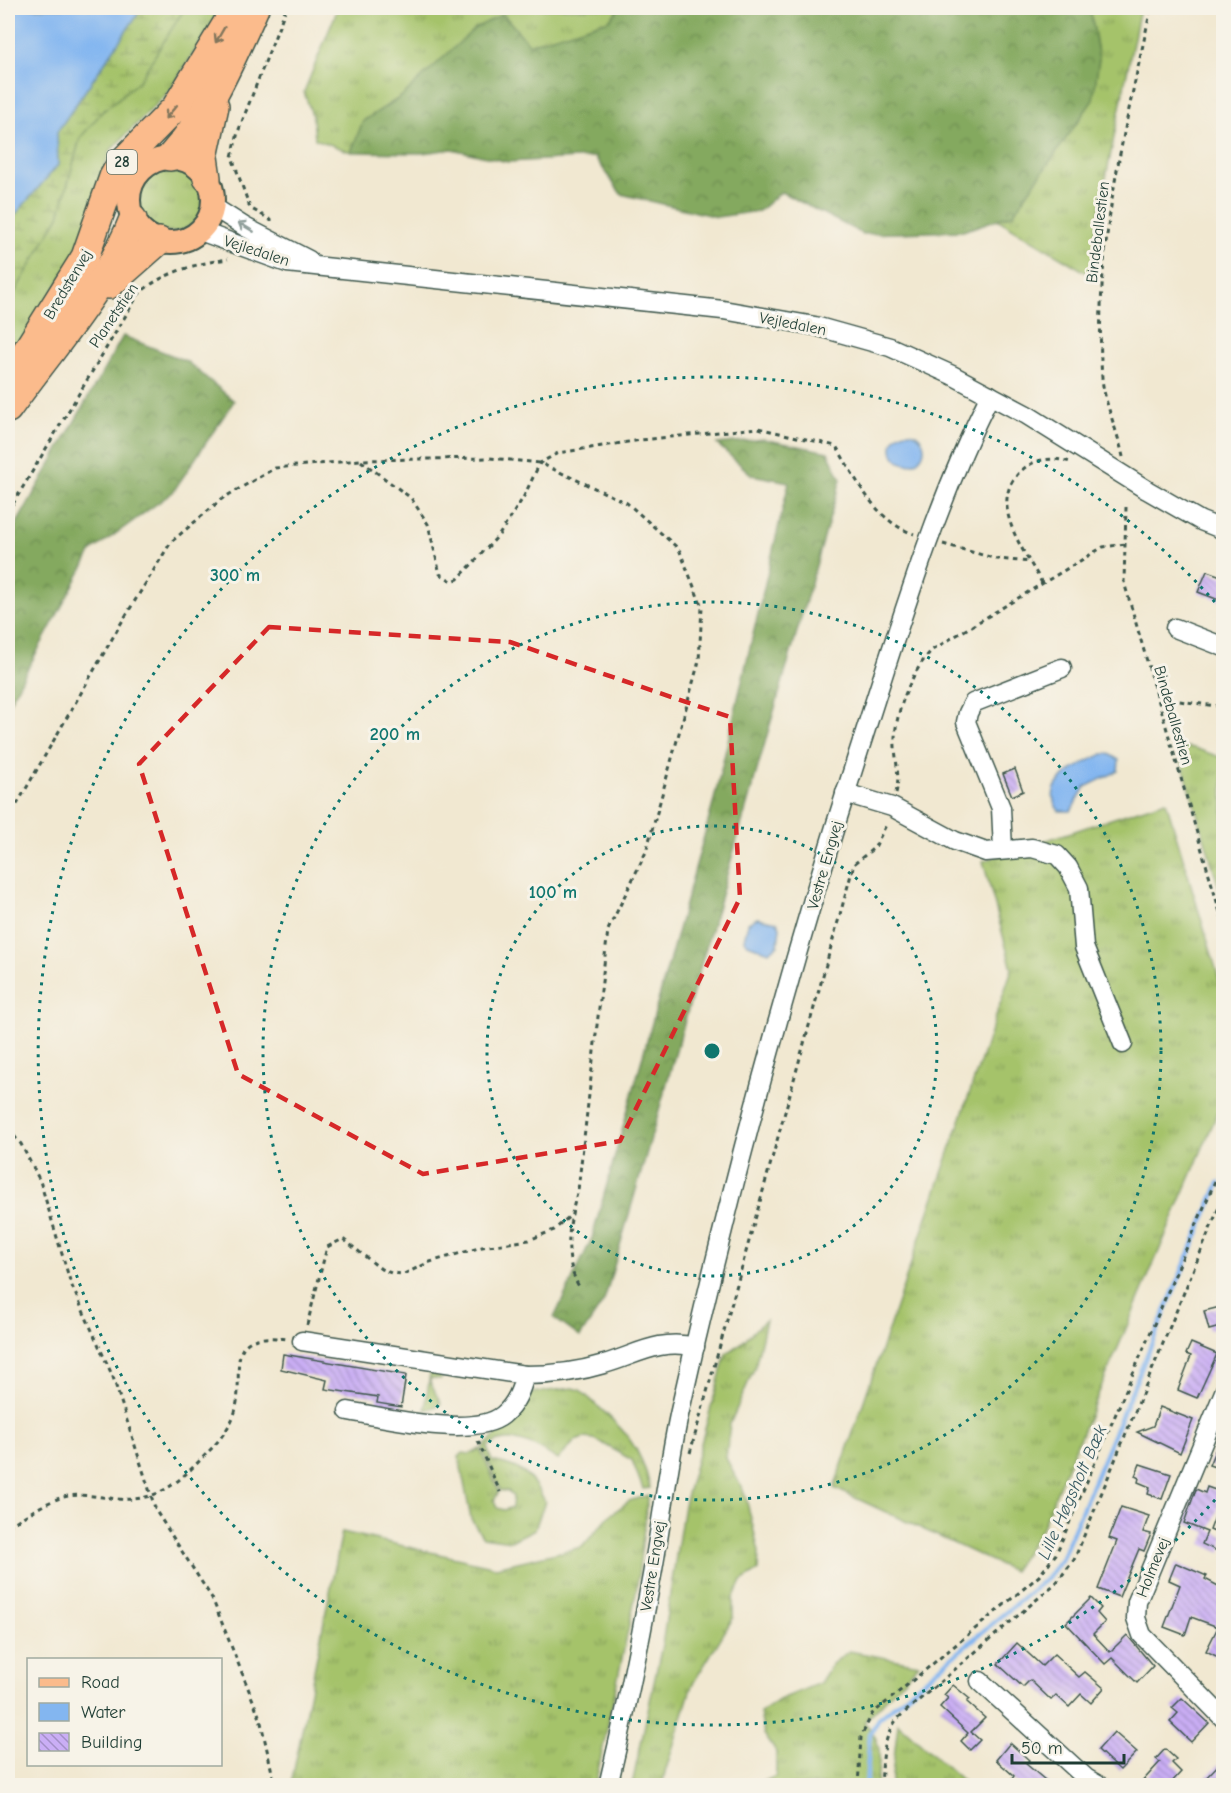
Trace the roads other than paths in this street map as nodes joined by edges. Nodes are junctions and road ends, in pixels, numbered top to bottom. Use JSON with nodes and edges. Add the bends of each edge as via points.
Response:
{"nodes":[{"id":1,"x":236,"y":8,"type":"edge"},
{"id":2,"x":255,"y":8,"type":"edge"},
{"id":3,"x":220,"y":87,"type":"junction"},
{"id":4,"x":170,"y":157,"type":"junction"},
{"id":5,"x":207,"y":178,"type":"junction"},
{"id":6,"x":213,"y":206,"type":"junction"},
{"id":7,"x":133,"y":219,"type":"junction"},
{"id":8,"x":200,"y":231,"type":"junction"},
{"id":9,"x":159,"y":241,"type":"junction"},
{"id":10,"x":260,"y":245,"type":"junction"},
{"id":11,"x":79,"y":312,"type":"junction"},
{"id":12,"x":8,"y":380,"type":"edge"},
{"id":13,"x":990,"y":394,"type":"junction"},
{"id":14,"x":8,"y":409,"type":"edge"},
{"id":15,"x":1224,"y":530,"type":"edge"},
{"id":16,"x":1175,"y":628,"type":"dead end"},
{"id":17,"x":1224,"y":647,"type":"edge"},
{"id":18,"x":1062,"y":668,"type":"dead end"},
{"id":19,"x":845,"y":793,"type":"junction"},
{"id":20,"x":1003,"y":850,"type":"junction"},
{"id":21,"x":1123,"y":1044,"type":"dead end"},
{"id":22,"x":302,"y":1341,"type":"road end"},
{"id":23,"x":695,"y":1347,"type":"junction"},
{"id":24,"x":525,"y":1375,"type":"junction"},
{"id":25,"x":1224,"y":1392,"type":"edge"},
{"id":26,"x":348,"y":1411,"type":"dead end"},
{"id":27,"x":980,"y":1680,"type":"dead end"},
{"id":28,"x":1224,"y":1719,"type":"edge"},
{"id":29,"x":609,"y":1785,"type":"edge"},
{"id":30,"x":1101,"y":1785,"type":"edge"}],
"edges":[{"from":1,"to":12,"type":"highway","name":"Bredstenvej","number":"28","one_way":true,"via":[[175,108],[113,177],[85,258]]},
{"from":2,"to":3,"type":"highway","number":"28"},
{"from":3,"to":4,"type":"highway","number":"28"},
{"from":3,"to":5,"type":"highway","number":"28","via":[[204,157]]},
{"from":4,"to":5,"type":"main road","via":[[191,163]]},
{"from":4,"to":7,"type":"main road","number":"28","via":[[143,167],[132,182],[128,201]]},
{"from":5,"to":6,"type":"main road","number":"28"},
{"from":6,"to":8,"type":"main road"},
{"from":10,"to":6,"type":"street","name":"Vejledalen","one_way":true},
{"from":7,"to":9,"type":"main road","via":[[148,236]]},
{"from":7,"to":11,"type":"highway","name":"Bredstenvej","number":"28","via":[[118,252]]},
{"from":8,"to":9,"type":"main road","via":[[177,242]]},
{"from":8,"to":10,"type":"street","name":"Vejledalen"},
{"from":9,"to":11,"type":"highway","name":"Bredstenvej","number":"28"},
{"from":10,"to":13,"type":"street","name":"Vejledalen","via":[[287,263],[723,310],[815,326],[890,347]]},
{"from":11,"to":14,"type":"highway","name":"Bredstenvej","number":"28"},
{"from":13,"to":15,"type":"street","name":"Vejledalen","via":[[1201,521]]},
{"from":13,"to":19,"type":"street","name":"Vestre Engvej","via":[[928,539]]},
{"from":16,"to":17,"type":"street"},
{"from":18,"to":20,"type":"street","via":[[973,703],[968,713],[966,722],[1001,808]]},
{"from":19,"to":20,"type":"street","via":[[892,807],[955,841],[986,852]]},
{"from":19,"to":23,"type":"street","name":"Vestre Engvej","via":[[787,994]]},
{"from":20,"to":21,"type":"street","via":[[1032,848],[1057,855],[1068,867],[1079,888],[1084,947]]},
{"from":22,"to":24,"type":"street"},
{"from":23,"to":24,"type":"street","via":[[663,1344],[557,1375]]},
{"from":23,"to":29,"type":"street","name":"Vestre Engvej","via":[[668,1468],[651,1583]]},
{"from":24,"to":26,"type":"street","via":[[521,1391],[502,1417],[466,1426],[439,1426]]},
{"from":25,"to":28,"type":"street","name":"Holmevej","via":[[1137,1602],[1136,1618],[1142,1635]]},
{"from":27,"to":30,"type":"street","via":[[1086,1778]]}]}
